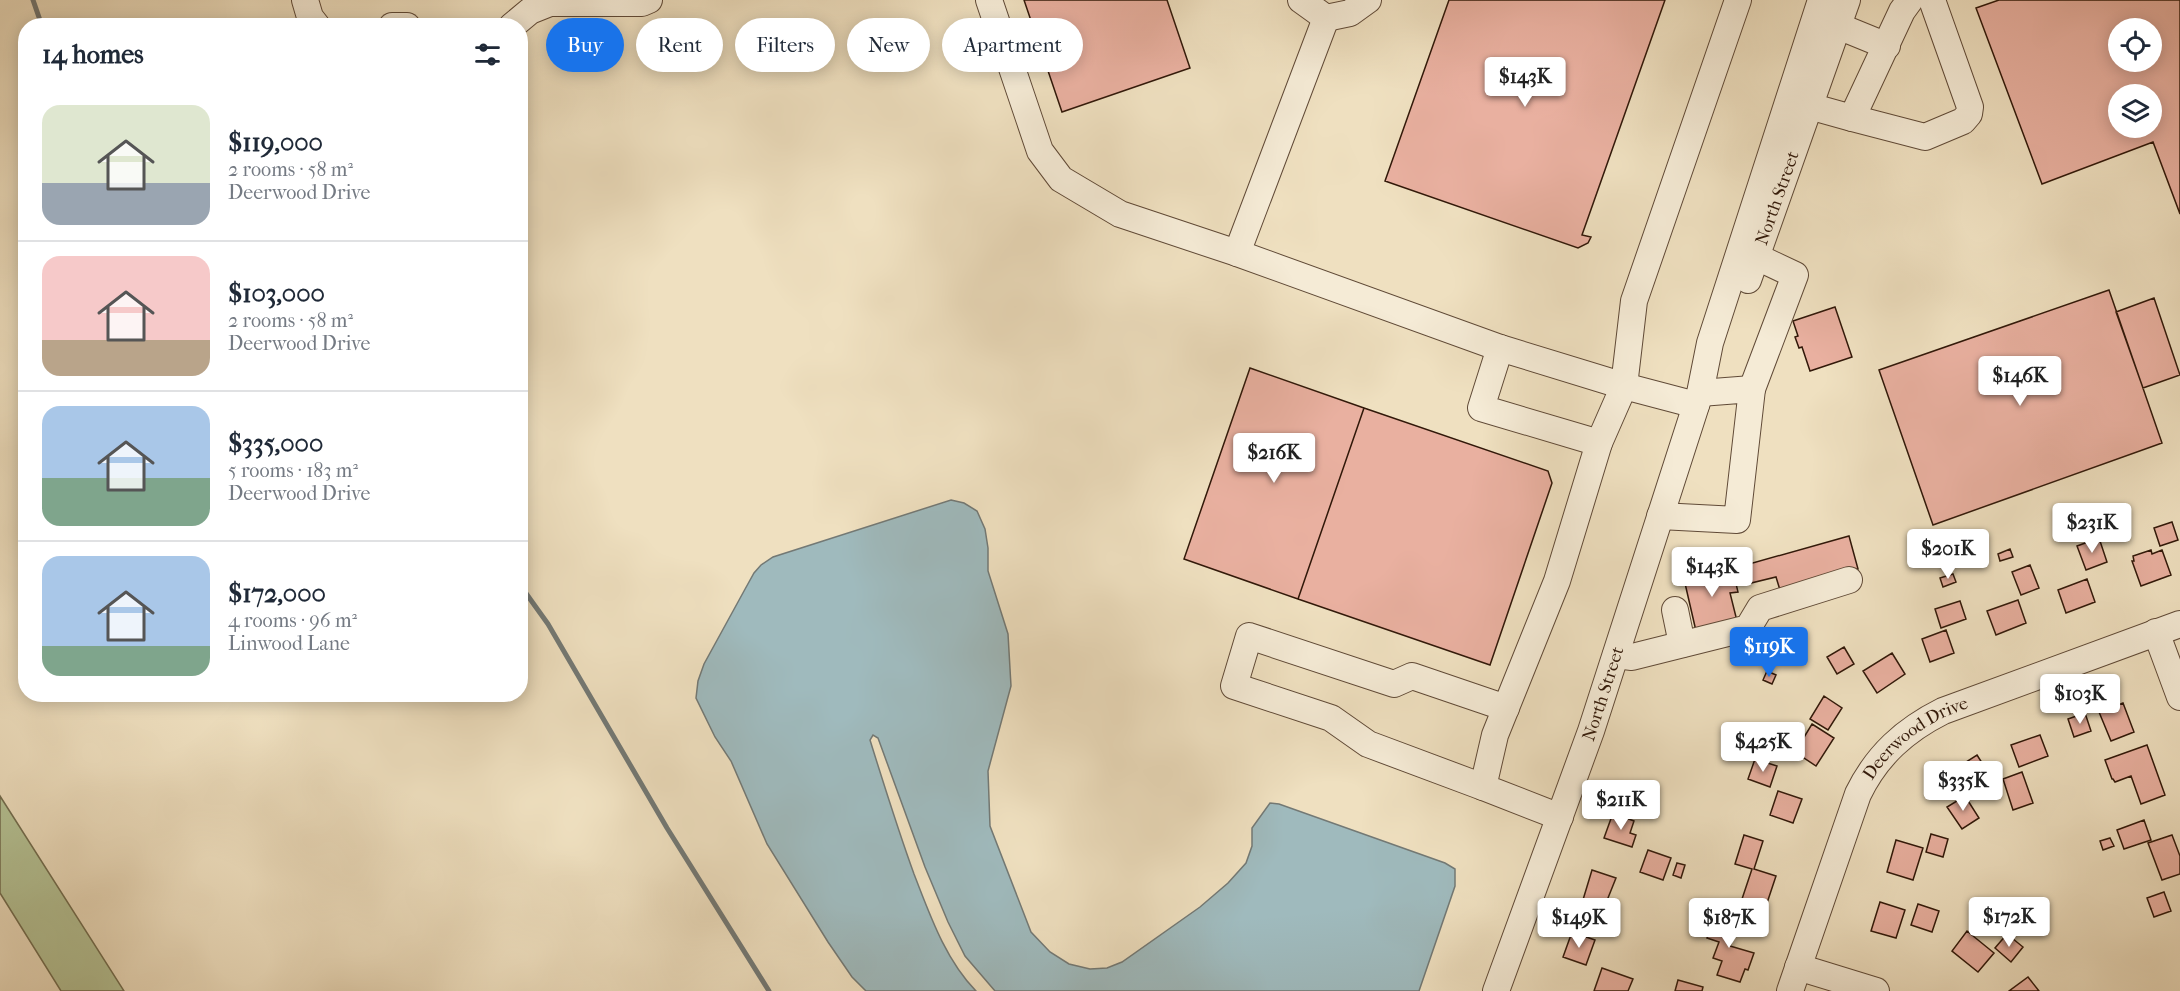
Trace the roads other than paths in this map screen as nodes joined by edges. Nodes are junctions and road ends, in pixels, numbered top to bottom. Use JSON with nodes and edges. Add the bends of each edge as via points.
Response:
{"nodes":[{"id":1,"x":305,"y":0,"type":"edge"},
{"id":2,"x":649,"y":0,"type":"edge"},
{"id":3,"x":989,"y":0,"type":"edge"},
{"id":4,"x":1301,"y":0,"type":"edge"},
{"id":5,"x":1368,"y":0,"type":"edge"},
{"id":6,"x":1738,"y":0,"type":"edge"},
{"id":7,"x":1821,"y":0,"type":"edge"},
{"id":8,"x":1847,"y":0,"type":"edge"},
{"id":9,"x":1910,"y":0,"type":"edge"},
{"id":10,"x":1932,"y":0,"type":"edge"},
{"id":11,"x":311,"y":18,"type":"edge"},
{"id":12,"x":522,"y":18,"type":"edge"},
{"id":13,"x":1326,"y":18,"type":"junction"},
{"id":14,"x":1838,"y":26,"type":"junction"},
{"id":15,"x":1887,"y":46,"type":"junction"},
{"id":16,"x":1809,"y":106,"type":"junction"},
{"id":17,"x":1852,"y":118,"type":"junction"},
{"id":18,"x":1237,"y":253,"type":"junction"},
{"id":19,"x":1756,"y":257,"type":"junction"},
{"id":20,"x":1500,"y":348,"type":"junction"},
{"id":21,"x":1624,"y":386,"type":"junction"},
{"id":22,"x":1752,"y":389,"type":"junction"},
{"id":23,"x":1698,"y":399,"type":"junction"},
{"id":24,"x":1599,"y":443,"type":"junction"},
{"id":25,"x":1660,"y":516,"type":"junction"},
{"id":26,"x":1849,"y":580,"type":"dead end"},
{"id":27,"x":1675,"y":610,"type":"dead end"},
{"id":28,"x":2168,"y":628,"type":"edge"},
{"id":29,"x":1682,"y":644,"type":"junction"},
{"id":30,"x":1616,"y":655,"type":"junction"},
{"id":31,"x":2180,"y":697,"type":"edge"},
{"id":32,"x":1506,"y":708,"type":"junction"},
{"id":33,"x":1483,"y":788,"type":"junction"},
{"id":34,"x":1560,"y":817,"type":"junction"},
{"id":35,"x":1798,"y":967,"type":"junction"},
{"id":36,"x":1496,"y":991,"type":"edge"},
{"id":37,"x":1790,"y":991,"type":"edge"},
{"id":38,"x":1876,"y":991,"type":"edge"}],
"edges":[{"from":1,"to":11,"type":"street"},
{"from":2,"to":12,"type":"street","via":[[550,3]]},
{"from":3,"to":18,"type":"street","via":[[1040,151],[1061,179],[1120,214]]},
{"from":4,"to":13,"type":"street"},
{"from":5,"to":13,"type":"street","via":[[1350,13]]},
{"from":6,"to":21,"type":"street","via":[[1634,301]]},
{"from":7,"to":23,"type":"street","name":"North Street","via":[[1710,343]]},
{"from":8,"to":14,"type":"street","name":"North Street"},
{"from":9,"to":15,"type":"street"},
{"from":10,"to":17,"type":"street","via":[[1971,107],[1969,114],[1963,121],[1925,137]]},
{"from":13,"to":18,"type":"street"},
{"from":14,"to":15,"type":"street"},
{"from":14,"to":16,"type":"street","name":"North Street"},
{"from":15,"to":17,"type":"street"},
{"from":16,"to":17,"type":"street"},
{"from":16,"to":19,"type":"street","name":"North Street"},
{"from":18,"to":20,"type":"street"},
{"from":19,"to":22,"type":"street","via":[[1795,275]]},
{"from":19,"to":23,"type":"street","name":"North Street","via":[[1724,346]]},
{"from":20,"to":21,"type":"street"},
{"from":20,"to":24,"type":"street","via":[[1481,408]]},
{"from":21,"to":23,"type":"street"},
{"from":21,"to":24,"type":"street"},
{"from":22,"to":23,"type":"street"},
{"from":22,"to":25,"type":"street","via":[[1737,520]]},
{"from":23,"to":25,"type":"street","name":"North Street"},
{"from":24,"to":32,"type":"street","via":[[1557,580]]},
{"from":25,"to":30,"type":"street","name":"North Street"},
{"from":26,"to":29,"type":"street","via":[[1760,608],[1748,628]]},
{"from":27,"to":29,"type":"street"},
{"from":28,"to":31,"type":"street"},
{"from":28,"to":35,"type":"street","name":"Deerwood Drive","via":[[1943,711],[1891,745],[1858,794]]},
{"from":29,"to":30,"type":"street","via":[[1632,657]]},
{"from":30,"to":34,"type":"street","name":"North Street"},
{"from":32,"to":33,"type":"street","via":[[1495,735]]},
{"from":32,"to":33,"type":"street","via":[[1412,675],[1394,684],[1249,636],[1234,686],[1331,718],[1368,744]]},
{"from":33,"to":34,"type":"street"},
{"from":34,"to":36,"type":"street","name":"North Street"},
{"from":35,"to":37,"type":"street","name":"Deerwood Drive"},
{"from":35,"to":38,"type":"street"}]}
